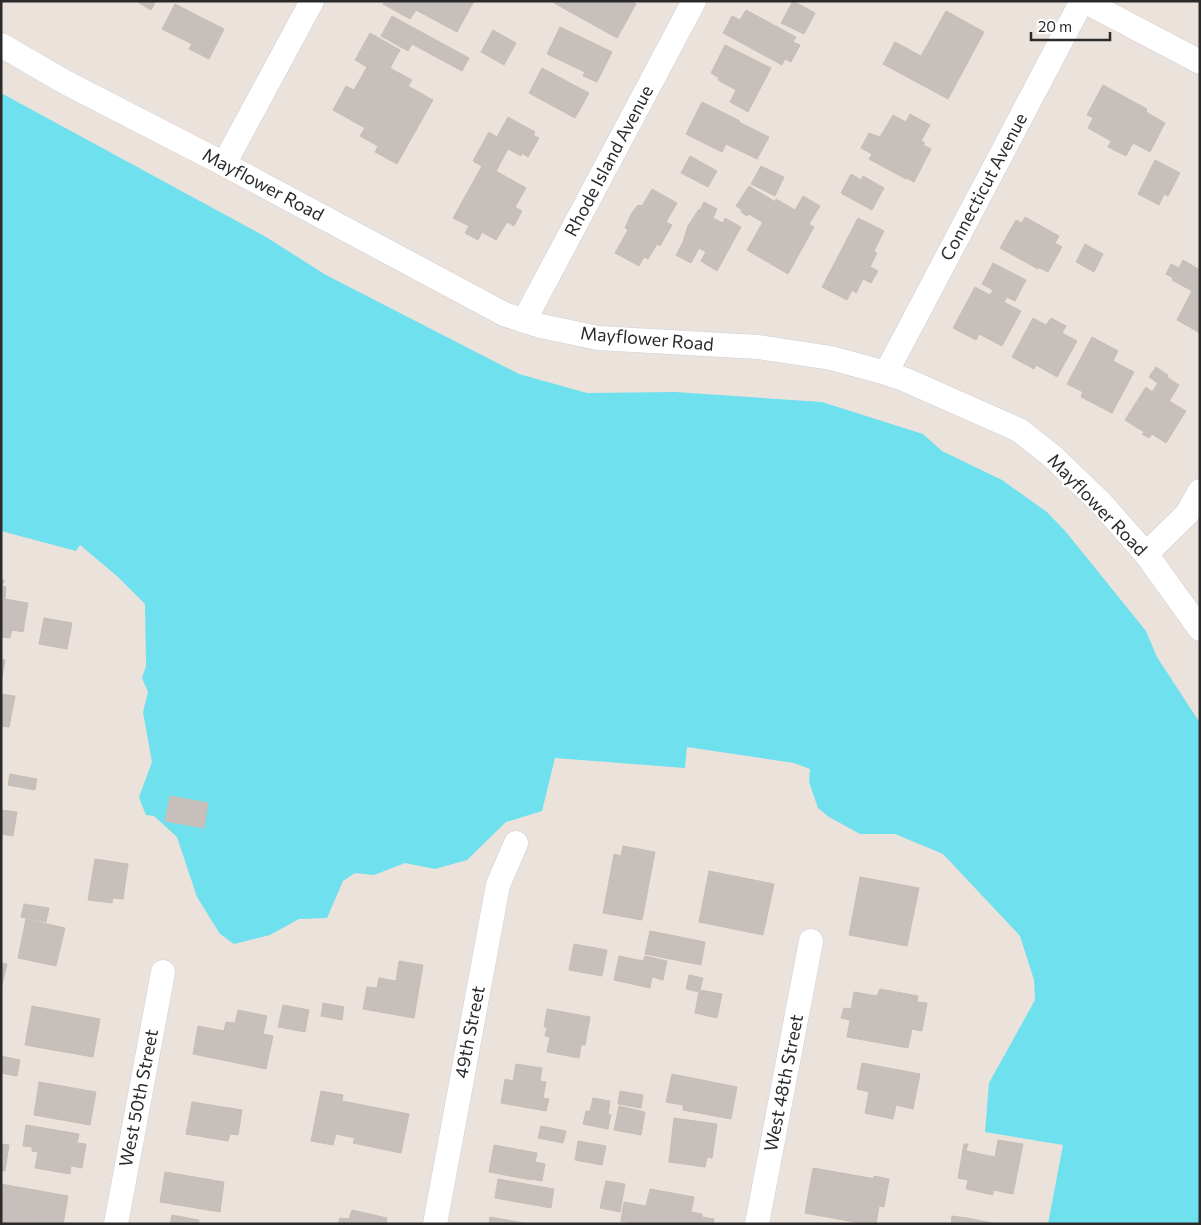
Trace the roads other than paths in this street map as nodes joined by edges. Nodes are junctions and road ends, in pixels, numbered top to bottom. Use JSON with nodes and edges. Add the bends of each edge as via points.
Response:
{"nodes":[{"id":1,"x":312,"y":1,"type":"edge"},
{"id":2,"x":694,"y":1,"type":"edge"},
{"id":3,"x":1083,"y":1,"type":"edge"},
{"id":4,"x":1,"y":45,"type":"edge"},
{"id":5,"x":1200,"y":62,"type":"edge"},
{"id":6,"x":224,"y":164,"type":"junction"},
{"id":7,"x":524,"y":321,"type":"junction"},
{"id":8,"x":886,"y":373,"type":"junction"},
{"id":9,"x":1200,"y":491,"type":"edge"},
{"id":10,"x":1146,"y":554,"type":"junction"},
{"id":11,"x":1200,"y":629,"type":"edge"},
{"id":12,"x":516,"y":843,"type":"dead end"},
{"id":13,"x":811,"y":941,"type":"dead end"},
{"id":14,"x":163,"y":972,"type":"dead end"},
{"id":15,"x":116,"y":1224,"type":"edge"},
{"id":16,"x":434,"y":1224,"type":"edge"},
{"id":17,"x":757,"y":1224,"type":"edge"}],
"edges":[{"from":1,"to":6,"type":"street"},
{"from":2,"to":7,"type":"street","name":"Rhode Island Avenue"},
{"from":3,"to":5,"type":"street"},
{"from":3,"to":8,"type":"street","name":"Connecticut Avenue"},
{"from":4,"to":6,"type":"street","name":"Mayflower Road","via":[[63,81]]},
{"from":6,"to":7,"type":"street","name":"Mayflower Road","via":[[504,314]]},
{"from":7,"to":8,"type":"street","name":"Mayflower Road","via":[[598,338],[758,347],[831,358]]},
{"from":8,"to":10,"type":"street","name":"Mayflower Road","via":[[1019,430],[1052,456],[1101,503]]},
{"from":9,"to":10,"type":"street","via":[[1187,514]]},
{"from":10,"to":11,"type":"street","name":"Mayflower Road"},
{"from":12,"to":16,"type":"street","name":"49th Street","via":[[498,885]]},
{"from":13,"to":17,"type":"street","name":"West 48th Street"},
{"from":14,"to":15,"type":"street","name":"West 50th Street"}]}
